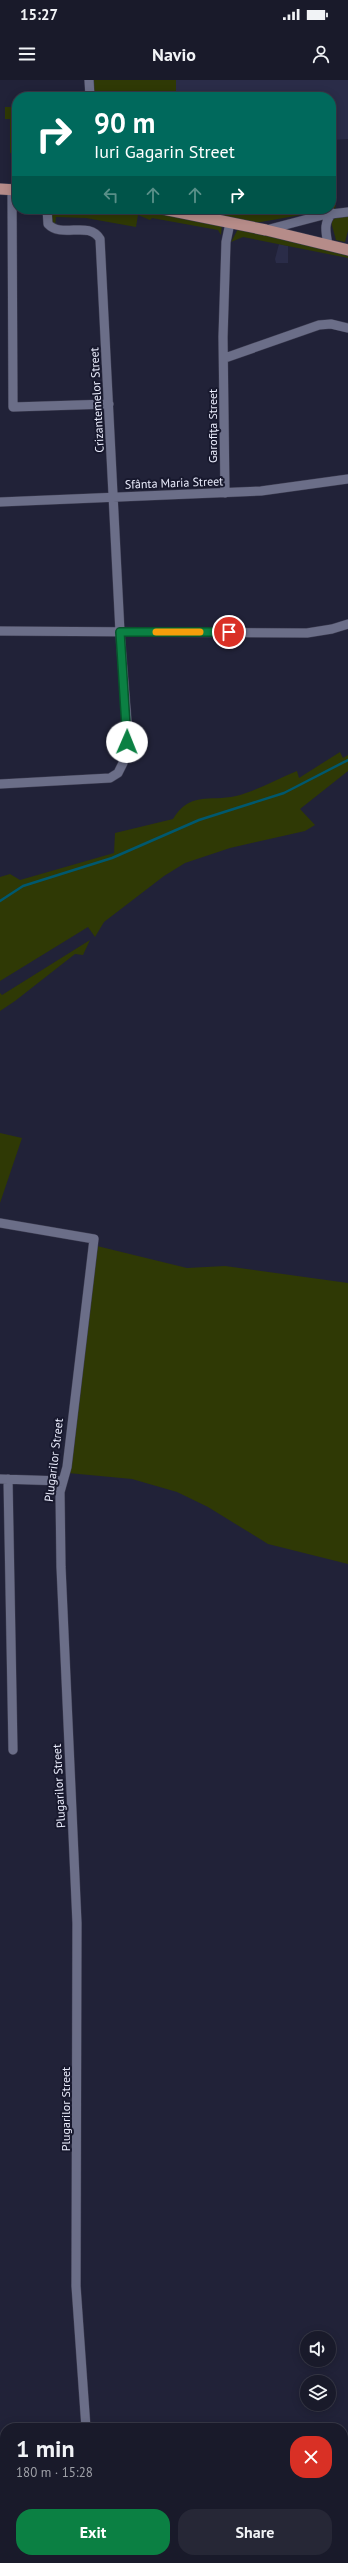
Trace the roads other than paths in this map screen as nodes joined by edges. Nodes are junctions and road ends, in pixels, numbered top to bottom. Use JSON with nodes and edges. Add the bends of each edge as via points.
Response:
{"nodes":[{"id":1,"x":89,"y":80,"type":"edge"},
{"id":2,"x":90,"y":92,"type":"edge"},
{"id":3,"x":0,"y":189,"type":"edge"},
{"id":4,"x":12,"y":190,"type":"edge"},
{"id":5,"x":348,"y":212,"type":"edge"},
{"id":6,"x":336,"y":213,"type":"edge"},
{"id":7,"x":15,"y":214,"type":"edge"},
{"id":8,"x":47,"y":214,"type":"edge"},
{"id":9,"x":187,"y":214,"type":"edge"},
{"id":10,"x":328,"y":214,"type":"edge"},
{"id":11,"x":331,"y":214,"type":"edge"},
{"id":12,"x":230,"y":223,"type":"junction"},
{"id":13,"x":266,"y":230,"type":"junction"},
{"id":14,"x":328,"y":245,"type":"junction"},
{"id":15,"x":348,"y":250,"type":"edge"},
{"id":16,"x":348,"y":328,"type":"edge"},
{"id":17,"x":225,"y":358,"type":"junction"},
{"id":18,"x":109,"y":404,"type":"junction"},
{"id":19,"x":348,"y":479,"type":"edge"},
{"id":20,"x":225,"y":493,"type":"junction"},
{"id":21,"x":115,"y":498,"type":"junction"},
{"id":22,"x":0,"y":502,"type":"edge"},
{"id":23,"x":348,"y":624,"type":"edge"},
{"id":24,"x":0,"y":632,"type":"edge"},
{"id":25,"x":120,"y":632,"type":"junction"},
{"id":26,"x":0,"y":784,"type":"edge"},
{"id":27,"x":0,"y":1223,"type":"edge"},
{"id":28,"x":4,"y":1479,"type":"edge"},
{"id":29,"x":63,"y":1481,"type":"junction"},
{"id":30,"x":13,"y":1750,"type":"dead end"},
{"id":31,"x":86,"y":2423,"type":"edge"}],
"edges":[{"from":1,"to":2,"type":"street"},
{"from":3,"to":4,"type":"main road"},
{"from":5,"to":6,"type":"street"},
{"from":7,"to":18,"type":"street","via":[[13,407]]},
{"from":8,"to":18,"type":"street","name":"Crizantemelor Street","via":[[48,224],[52,228],[95,232],[100,239]]},
{"from":9,"to":12,"type":"main road"},
{"from":10,"to":13,"type":"street"},
{"from":11,"to":14,"type":"street","via":[[325,228]]},
{"from":12,"to":13,"type":"main road"},
{"from":12,"to":17,"type":"street","name":"Garofița Street","via":[[223,337]]},
{"from":13,"to":14,"type":"main road"},
{"from":14,"to":15,"type":"main road"},
{"from":16,"to":17,"type":"street","via":[[331,324],[319,325]]},
{"from":17,"to":20,"type":"street","name":"Garofița Street"},
{"from":18,"to":21,"type":"street","name":"Crizantemelor Street"},
{"from":19,"to":20,"type":"street","name":"Sfânta Maria Street","via":[[261,491]]},
{"from":20,"to":21,"type":"street","name":"Sfânta Maria Street"},
{"from":21,"to":22,"type":"street","name":"Sfânta Maria Street"},
{"from":21,"to":25,"type":"street","name":"Crizantemelor Street"},
{"from":23,"to":25,"type":"street","via":[[307,633]]},
{"from":24,"to":25,"type":"street"},
{"from":25,"to":26,"type":"street","name":"Crizantemelor Street","via":[[128,734],[123,763],[118,773],[110,778]]},
{"from":27,"to":29,"type":"street","name":"Plugarilor Street","via":[[94,1239],[67,1467]]},
{"from":28,"to":29,"type":"street"},
{"from":28,"to":30,"type":"street"},
{"from":29,"to":31,"type":"street","name":"Plugarilor Street","via":[[60,1492],[62,1622],[77,1923],[76,2286]]}]}
